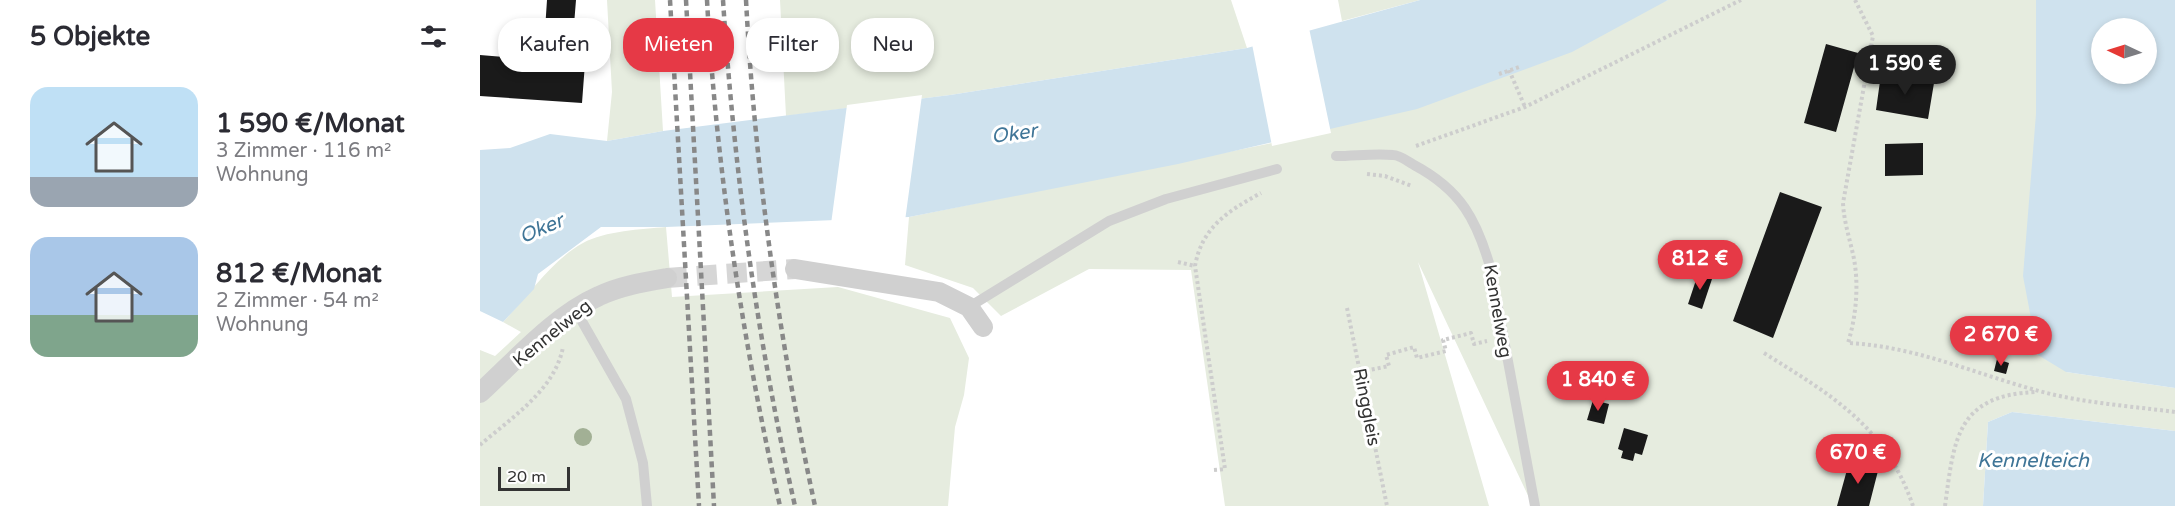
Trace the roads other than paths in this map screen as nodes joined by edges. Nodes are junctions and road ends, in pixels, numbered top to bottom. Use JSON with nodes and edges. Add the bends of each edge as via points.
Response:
{"nodes":[{"id":1,"x":1336,"y":156,"type":"dead end"},
{"id":2,"x":1277,"y":169,"type":"dead end"},
{"id":3,"x":795,"y":269,"type":"tunnel mouth"},
{"id":4,"x":667,"y":278,"type":"tunnel mouth"},
{"id":5,"x":969,"y":307,"type":"junction"},
{"id":6,"x":575,"y":309,"type":"junction"},
{"id":7,"x":983,"y":327,"type":"dead end"},
{"id":8,"x":480,"y":393,"type":"edge"},
{"id":9,"x":647,"y":506,"type":"edge"},
{"id":10,"x":1535,"y":506,"type":"edge"}],
"edges":[{"from":1,"to":10,"type":"lane","name":"Kennelweg","via":[[1395,154],[1431,176],[1467,210],[1481,234]]},
{"from":2,"to":5,"type":"lane","via":[[1166,199],[1109,221]]},
{"from":3,"to":5,"type":"street","via":[[939,292]]},
{"from":4,"to":6,"type":"street","name":"Kennelweg","via":[[628,285]]},
{"from":5,"to":7,"type":"street"},
{"from":6,"to":8,"type":"street","name":"Kennelweg"},
{"from":6,"to":9,"type":"lane","via":[[626,399],[643,462]]}]}
